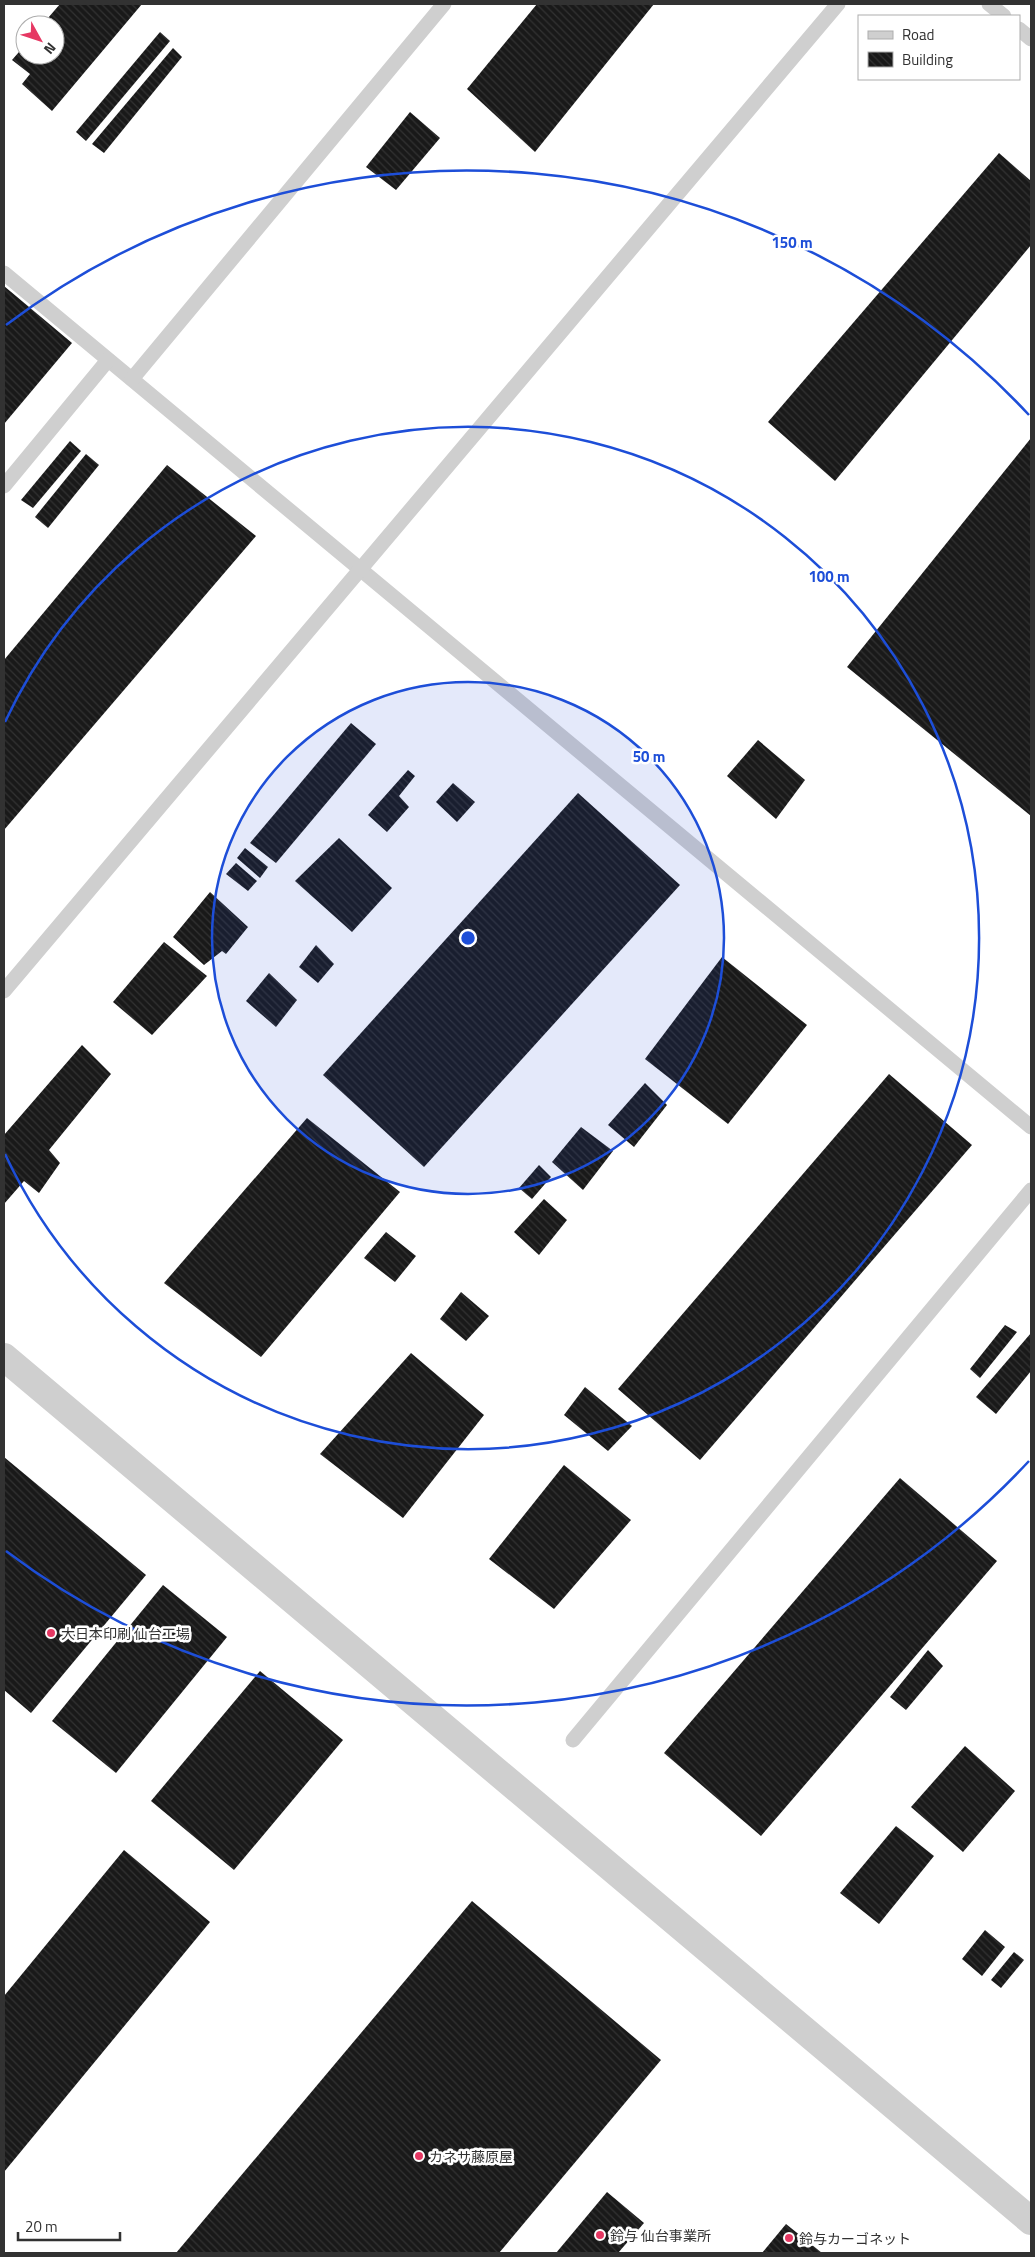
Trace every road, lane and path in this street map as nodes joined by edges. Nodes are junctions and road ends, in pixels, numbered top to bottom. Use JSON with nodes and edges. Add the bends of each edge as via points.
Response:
{"nodes":[{"id":1,"x":444,"y":4,"type":"edge"},
{"id":2,"x":838,"y":4,"type":"edge"},
{"id":3,"x":989,"y":4,"type":"edge"},
{"id":4,"x":1003,"y":15,"type":"edge"},
{"id":5,"x":1020,"y":29,"type":"edge"},
{"id":6,"x":1031,"y":39,"type":"edge"},
{"id":7,"x":4,"y":272,"type":"edge"},
{"id":8,"x":108,"y":360,"type":"junction"},
{"id":9,"x":132,"y":379,"type":"junction"},
{"id":10,"x":4,"y":486,"type":"edge"},
{"id":11,"x":360,"y":569,"type":"junction"},
{"id":12,"x":4,"y":991,"type":"edge"},
{"id":13,"x":1031,"y":1127,"type":"edge"},
{"id":14,"x":1031,"y":1190,"type":"edge"},
{"id":15,"x":4,"y":1357,"type":"edge"},
{"id":16,"x":573,"y":1740,"type":"dead end"},
{"id":17,"x":1031,"y":2221,"type":"edge"}],
"edges":[{"from":1,"to":9,"type":"lane"},
{"from":2,"to":11,"type":"lane"},
{"from":3,"to":4,"type":"lane"},
{"from":5,"to":6,"type":"lane"},
{"from":7,"to":8,"type":"lane"},
{"from":8,"to":9,"type":"lane"},
{"from":8,"to":10,"type":"lane"},
{"from":9,"to":11,"type":"lane"},
{"from":11,"to":12,"type":"lane"},
{"from":11,"to":13,"type":"lane"},
{"from":14,"to":16,"type":"lane"},
{"from":15,"to":17,"type":"street"}]}
